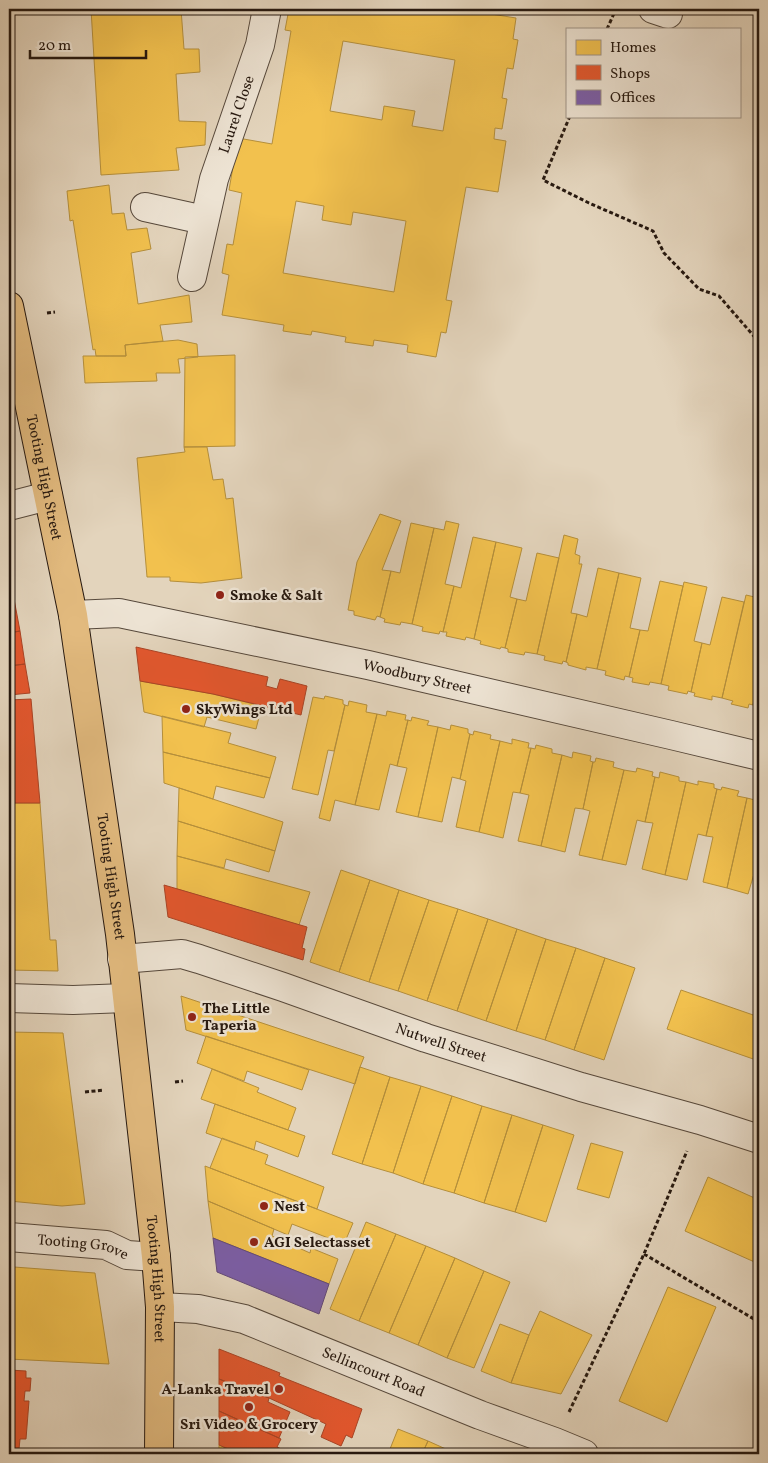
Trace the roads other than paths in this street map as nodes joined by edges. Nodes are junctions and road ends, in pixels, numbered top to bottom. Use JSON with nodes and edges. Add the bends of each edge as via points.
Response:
{"nodes":[{"id":1,"x":267,"y":9,"type":"edge"},
{"id":2,"x":145,"y":207,"type":"dead end"},
{"id":3,"x":204,"y":220,"type":"junction"},
{"id":4,"x":192,"y":277,"type":"dead end"},
{"id":5,"x":9,"y":306,"type":"edge"},
{"id":6,"x":48,"y":496,"type":"junction"},
{"id":7,"x":9,"y":506,"type":"edge"},
{"id":8,"x":72,"y":615,"type":"junction"},
{"id":9,"x":759,"y":756,"type":"edge"},
{"id":10,"x":122,"y":959,"type":"junction"},
{"id":11,"x":9,"y":998,"type":"edge"},
{"id":12,"x":126,"y":998,"type":"junction"},
{"id":13,"x":759,"y":1139,"type":"edge"},
{"id":14,"x":9,"y":1237,"type":"edge"},
{"id":15,"x":156,"y":1257,"type":"junction"},
{"id":16,"x":160,"y":1307,"type":"junction"},
{"id":17,"x":160,"y":1454,"type":"edge"},
{"id":18,"x":584,"y":1454,"type":"edge"}],
"edges":[{"from":1,"to":3,"type":"street","name":"Laurel Close","via":[[260,45],[214,179]]},
{"from":2,"to":3,"type":"street"},
{"from":3,"to":4,"type":"street","name":"Laurel Close"},
{"from":5,"to":6,"type":"highway","name":"Tooting High Street"},
{"from":6,"to":7,"type":"street"},
{"from":6,"to":8,"type":"highway","name":"Tooting High Street"},
{"from":8,"to":9,"type":"street","name":"Woodbury Street","via":[[119,613],[368,665]]},
{"from":8,"to":10,"type":"highway","name":"Tooting High Street"},
{"from":10,"to":12,"type":"highway","name":"Tooting High Street"},
{"from":10,"to":13,"type":"street","name":"Nutwell Street","via":[[182,954],[426,1038]]},
{"from":11,"to":12,"type":"street"},
{"from":12,"to":15,"type":"highway","name":"Tooting High Street"},
{"from":14,"to":15,"type":"street","name":"Tooting Grove","via":[[106,1245],[128,1255]]},
{"from":15,"to":16,"type":"highway","name":"Tooting High Street"},
{"from":16,"to":17,"type":"highway","name":"Tooting High Street"},
{"from":16,"to":18,"type":"street","name":"Sellincourt Road","via":[[198,1309],[244,1319]]}]}
